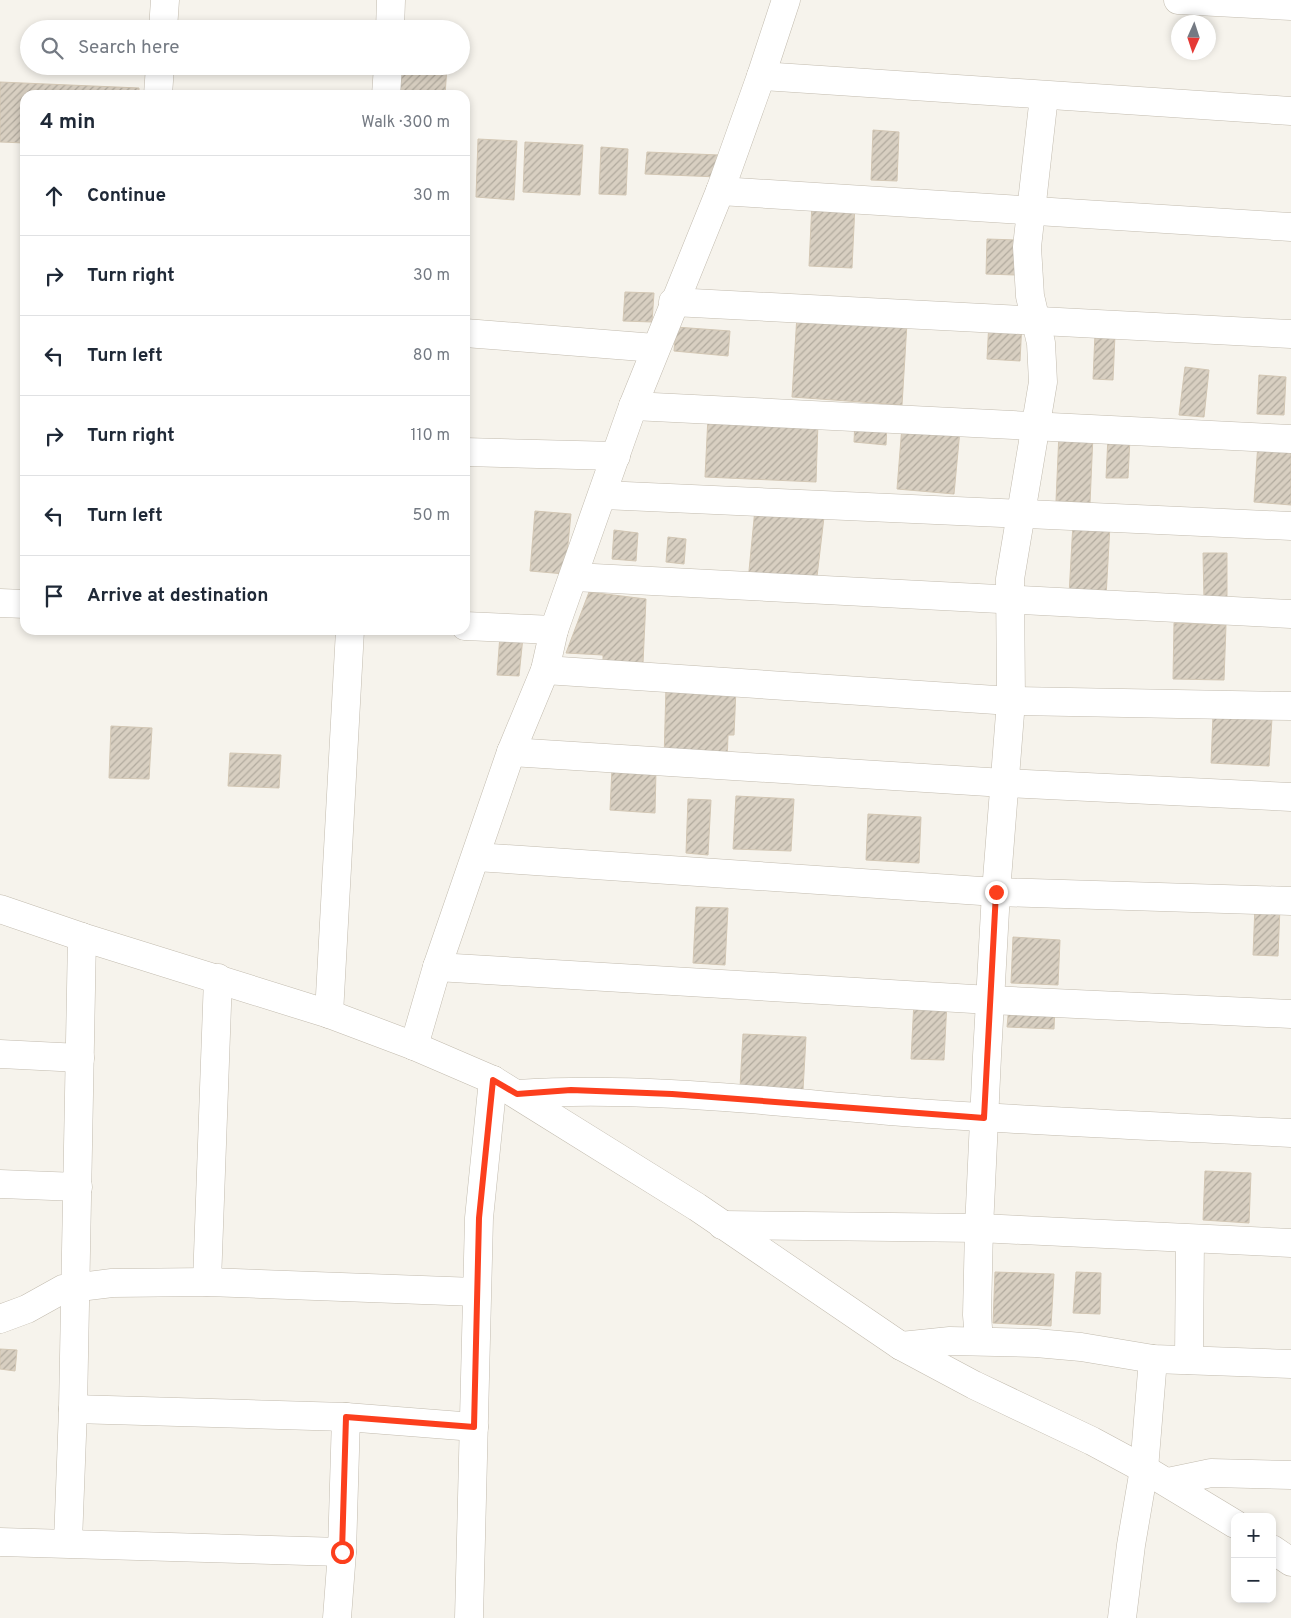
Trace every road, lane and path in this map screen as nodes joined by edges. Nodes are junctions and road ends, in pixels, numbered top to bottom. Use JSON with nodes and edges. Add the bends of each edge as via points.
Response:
{"nodes":[{"id":1,"x":165,"y":0,"type":"edge"},
{"id":2,"x":391,"y":0,"type":"edge"},
{"id":3,"x":786,"y":0,"type":"edge"},
{"id":4,"x":1178,"y":0,"type":"edge"},
{"id":5,"x":1291,"y":6,"type":"edge"},
{"id":6,"x":164,"y":20,"type":"edge"},
{"id":7,"x":390,"y":20,"type":"edge"},
{"id":8,"x":159,"y":75,"type":"edge"},
{"id":9,"x":387,"y":75,"type":"edge"},
{"id":10,"x":761,"y":76,"type":"junction"},
{"id":11,"x":158,"y":90,"type":"edge"},
{"id":12,"x":386,"y":90,"type":"edge"},
{"id":13,"x":1044,"y":96,"type":"junction"},
{"id":14,"x":1291,"y":111,"type":"edge"},
{"id":15,"x":720,"y":191,"type":"junction"},
{"id":16,"x":1030,"y":212,"type":"junction"},
{"id":17,"x":1291,"y":227,"type":"edge"},
{"id":18,"x":674,"y":302,"type":"junction"},
{"id":19,"x":1036,"y":322,"type":"junction"},
{"id":20,"x":470,"y":333,"type":"edge"},
{"id":21,"x":1291,"y":334,"type":"edge"},
{"id":22,"x":656,"y":348,"type":"junction"},
{"id":23,"x":633,"y":406,"type":"junction"},
{"id":24,"x":1036,"y":425,"type":"junction"},
{"id":25,"x":1291,"y":439,"type":"edge"},
{"id":26,"x":470,"y":452,"type":"edge"},
{"id":27,"x":616,"y":456,"type":"junction"},
{"id":28,"x":603,"y":494,"type":"junction"},
{"id":29,"x":1021,"y":514,"type":"junction"},
{"id":30,"x":1291,"y":526,"type":"edge"},
{"id":31,"x":574,"y":577,"type":"junction"},
{"id":32,"x":1010,"y":599,"type":"junction"},
{"id":33,"x":0,"y":603,"type":"edge"},
{"id":34,"x":20,"y":604,"type":"edge"},
{"id":35,"x":1291,"y":614,"type":"edge"},
{"id":36,"x":470,"y":626,"type":"edge"},
{"id":37,"x":554,"y":630,"type":"junction"},
{"id":38,"x":350,"y":635,"type":"edge"},
{"id":39,"x":545,"y":670,"type":"junction"},
{"id":40,"x":1011,"y":701,"type":"junction"},
{"id":41,"x":1291,"y":706,"type":"edge"},
{"id":42,"x":511,"y":752,"type":"junction"},
{"id":43,"x":1004,"y":783,"type":"junction"},
{"id":44,"x":1291,"y":797,"type":"edge"},
{"id":45,"x":476,"y":857,"type":"junction"},
{"id":46,"x":996,"y":892,"type":"junction"},
{"id":47,"x":1291,"y":902,"type":"edge"},
{"id":48,"x":0,"y":909,"type":"edge"},
{"id":49,"x":82,"y":937,"type":"junction"},
{"id":50,"x":437,"y":968,"type":"junction"},
{"id":51,"x":218,"y":978,"type":"junction"},
{"id":52,"x":990,"y":1000,"type":"junction"},
{"id":53,"x":329,"y":1014,"type":"junction"},
{"id":54,"x":1291,"y":1014,"type":"edge"},
{"id":55,"x":414,"y":1046,"type":"junction"},
{"id":56,"x":0,"y":1054,"type":"edge"},
{"id":57,"x":80,"y":1058,"type":"junction"},
{"id":58,"x":493,"y":1080,"type":"junction"},
{"id":59,"x":517,"y":1094,"type":"junction"},
{"id":60,"x":984,"y":1118,"type":"junction"},
{"id":61,"x":1291,"y":1133,"type":"edge"},
{"id":62,"x":0,"y":1184,"type":"edge"},
{"id":63,"x":78,"y":1187,"type":"junction"},
{"id":64,"x":722,"y":1224,"type":"junction"},
{"id":65,"x":979,"y":1228,"type":"junction"},
{"id":66,"x":1190,"y":1238,"type":"junction"},
{"id":67,"x":1291,"y":1243,"type":"edge"},
{"id":68,"x":207,"y":1282,"type":"junction"},
{"id":69,"x":76,"y":1286,"type":"junction"},
{"id":70,"x":476,"y":1292,"type":"junction"},
{"id":71,"x":0,"y":1319,"type":"edge"},
{"id":72,"x":979,"y":1341,"type":"junction"},
{"id":73,"x":901,"y":1346,"type":"junction"},
{"id":74,"x":1153,"y":1359,"type":"junction"},
{"id":75,"x":1189,"y":1360,"type":"junction"},
{"id":76,"x":1291,"y":1364,"type":"edge"},
{"id":77,"x":73,"y":1408,"type":"junction"},
{"id":78,"x":346,"y":1417,"type":"junction"},
{"id":79,"x":474,"y":1427,"type":"junction"},
{"id":80,"x":1144,"y":1469,"type":"junction"},
{"id":81,"x":1291,"y":1475,"type":"edge"},
{"id":82,"x":1168,"y":1482,"type":"junction"},
{"id":83,"x":1231,"y":1521,"type":"edge"},
{"id":84,"x":0,"y":1542,"type":"edge"},
{"id":85,"x":68,"y":1542,"type":"junction"},
{"id":86,"x":342,"y":1552,"type":"junction"},
{"id":87,"x":1276,"y":1552,"type":"edge"},
{"id":88,"x":1291,"y":1562,"type":"edge"},
{"id":89,"x":337,"y":1618,"type":"edge"},
{"id":90,"x":469,"y":1618,"type":"edge"},
{"id":91,"x":1122,"y":1618,"type":"edge"}],
"edges":[{"from":1,"to":6,"type":"street"},
{"from":2,"to":7,"type":"street"},
{"from":3,"to":10,"type":"street"},
{"from":4,"to":5,"type":"street"},
{"from":8,"to":11,"type":"street"},
{"from":9,"to":12,"type":"street"},
{"from":10,"to":13,"type":"street"},
{"from":10,"to":15,"type":"street"},
{"from":13,"to":14,"type":"street"},
{"from":13,"to":16,"type":"street"},
{"from":15,"to":16,"type":"street"},
{"from":15,"to":18,"type":"street"},
{"from":16,"to":17,"type":"street"},
{"from":16,"to":19,"type":"street","via":[[1027,271]]},
{"from":18,"to":19,"type":"street"},
{"from":18,"to":22,"type":"street"},
{"from":19,"to":21,"type":"street"},
{"from":19,"to":24,"type":"street","via":[[1041,343],[1043,382]]},
{"from":20,"to":22,"type":"street"},
{"from":22,"to":23,"type":"street"},
{"from":23,"to":24,"type":"street"},
{"from":23,"to":27,"type":"street"},
{"from":24,"to":25,"type":"street"},
{"from":24,"to":29,"type":"street"},
{"from":26,"to":27,"type":"street"},
{"from":27,"to":28,"type":"street"},
{"from":28,"to":29,"type":"street"},
{"from":28,"to":31,"type":"street"},
{"from":29,"to":30,"type":"street"},
{"from":29,"to":32,"type":"street","via":[[1012,561]]},
{"from":31,"to":32,"type":"street"},
{"from":31,"to":37,"type":"street"},
{"from":32,"to":35,"type":"street"},
{"from":32,"to":40,"type":"street"},
{"from":33,"to":34,"type":"street"},
{"from":36,"to":37,"type":"street"},
{"from":37,"to":39,"type":"street"},
{"from":38,"to":53,"type":"street"},
{"from":39,"to":40,"type":"street"},
{"from":39,"to":42,"type":"street"},
{"from":40,"to":41,"type":"street"},
{"from":40,"to":43,"type":"street"},
{"from":42,"to":43,"type":"street"},
{"from":42,"to":45,"type":"street"},
{"from":43,"to":44,"type":"street"},
{"from":43,"to":46,"type":"street"},
{"from":45,"to":46,"type":"street"},
{"from":45,"to":50,"type":"street"},
{"from":46,"to":47,"type":"street"},
{"from":46,"to":52,"type":"street"},
{"from":48,"to":49,"type":"street"},
{"from":49,"to":51,"type":"street"},
{"from":49,"to":57,"type":"street"},
{"from":50,"to":52,"type":"street"},
{"from":50,"to":55,"type":"street"},
{"from":51,"to":53,"type":"street"},
{"from":51,"to":68,"type":"street"},
{"from":52,"to":54,"type":"street"},
{"from":52,"to":60,"type":"street"},
{"from":53,"to":55,"type":"street"},
{"from":55,"to":58,"type":"street"},
{"from":56,"to":57,"type":"street"},
{"from":57,"to":63,"type":"street"},
{"from":58,"to":59,"type":"street"},
{"from":58,"to":70,"type":"street","via":[[479,1218]]},
{"from":59,"to":60,"type":"street","via":[[571,1090],[672,1094]]},
{"from":59,"to":64,"type":"street"},
{"from":60,"to":61,"type":"street"},
{"from":60,"to":65,"type":"street"},
{"from":62,"to":63,"type":"street"},
{"from":63,"to":69,"type":"street"},
{"from":64,"to":65,"type":"street"},
{"from":64,"to":73,"type":"street"},
{"from":65,"to":66,"type":"street"},
{"from":65,"to":72,"type":"street"},
{"from":66,"to":67,"type":"street"},
{"from":66,"to":75,"type":"street"},
{"from":68,"to":69,"type":"street"},
{"from":68,"to":70,"type":"street"},
{"from":69,"to":71,"type":"street"},
{"from":69,"to":77,"type":"street"},
{"from":70,"to":79,"type":"street"},
{"from":72,"to":73,"type":"street"},
{"from":72,"to":74,"type":"street","via":[[1081,1347]]},
{"from":73,"to":80,"type":"street","via":[[974,1386]]},
{"from":74,"to":75,"type":"street"},
{"from":74,"to":80,"type":"street"},
{"from":75,"to":76,"type":"street"},
{"from":77,"to":78,"type":"street"},
{"from":77,"to":85,"type":"street"},
{"from":78,"to":79,"type":"street"},
{"from":78,"to":86,"type":"street"},
{"from":79,"to":90,"type":"street"},
{"from":80,"to":82,"type":"street"},
{"from":80,"to":91,"type":"street"},
{"from":81,"to":82,"type":"street","via":[[1211,1473]]},
{"from":82,"to":83,"type":"street"},
{"from":84,"to":85,"type":"street"},
{"from":85,"to":86,"type":"street"},
{"from":86,"to":89,"type":"street"},
{"from":87,"to":88,"type":"street"}]}
